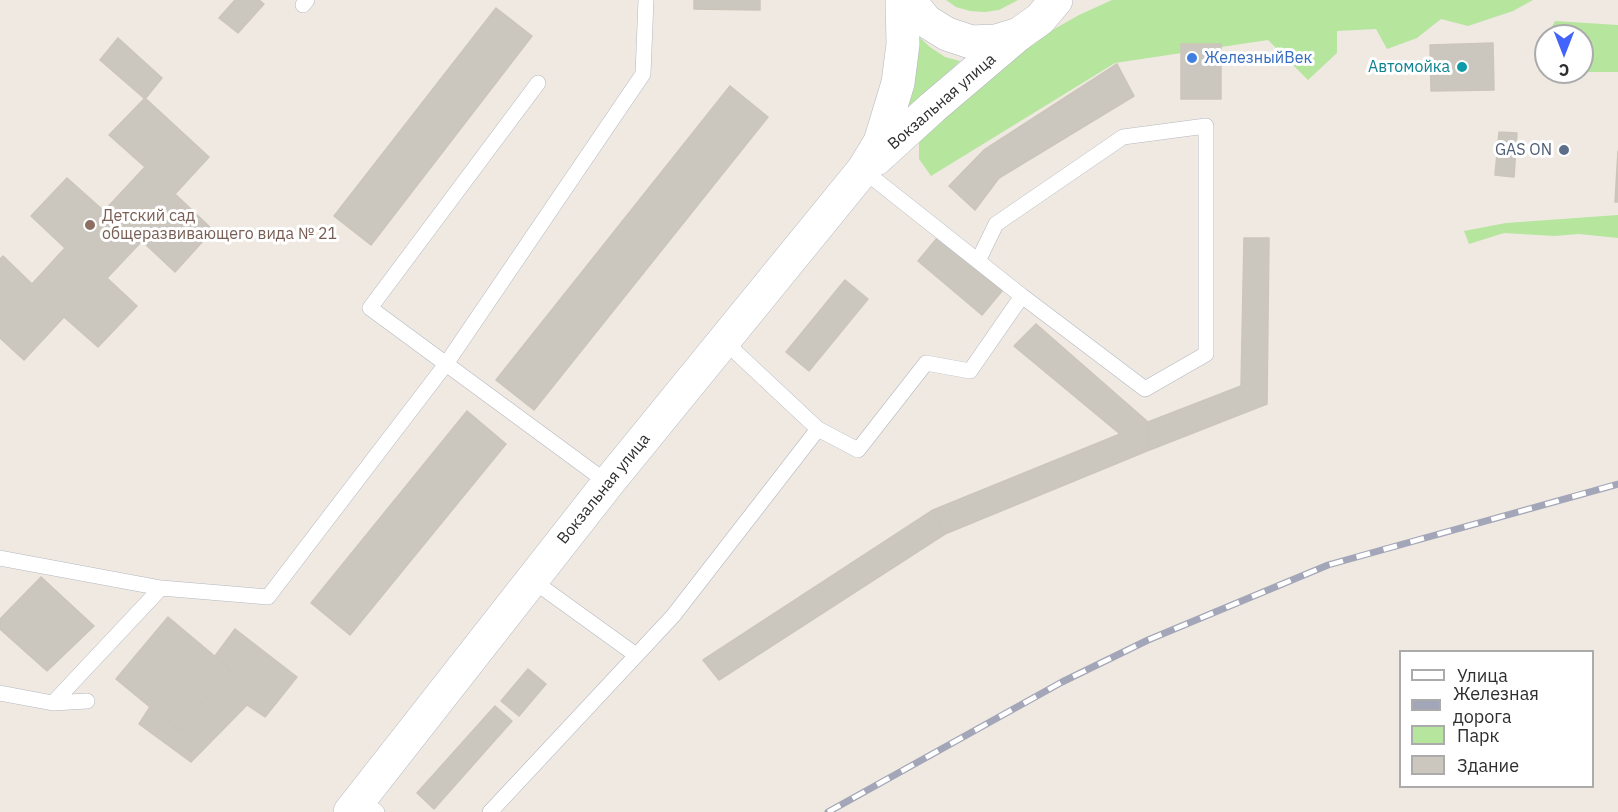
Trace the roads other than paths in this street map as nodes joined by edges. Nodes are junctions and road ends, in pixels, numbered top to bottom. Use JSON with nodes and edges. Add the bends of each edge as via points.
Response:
{"nodes":[{"id":1,"x":646,"y":0,"type":"edge"},
{"id":2,"x":902,"y":0,"type":"edge"},
{"id":3,"x":909,"y":0,"type":"edge"},
{"id":4,"x":1083,"y":0,"type":"edge"},
{"id":5,"x":1038,"y":18,"type":"edge"},
{"id":6,"x":538,"y":83,"type":"dead end"},
{"id":7,"x":863,"y":170,"type":"junction"},
{"id":8,"x":978,"y":261,"type":"junction"},
{"id":9,"x":1022,"y":296,"type":"junction"},
{"id":10,"x":724,"y":341,"type":"junction"},
{"id":11,"x":446,"y":364,"type":"junction"},
{"id":12,"x":818,"y":429,"type":"junction"},
{"id":13,"x":608,"y":483,"type":"junction"},
{"id":14,"x":0,"y":558,"type":"edge"},
{"id":15,"x":532,"y":580,"type":"junction"},
{"id":16,"x":161,"y":588,"type":"junction"},
{"id":17,"x":636,"y":655,"type":"junction"},
{"id":18,"x":0,"y":693,"type":"edge"},
{"id":19,"x":87,"y":701,"type":"dead end"},
{"id":20,"x":53,"y":703,"type":"junction"},
{"id":21,"x":362,"y":808,"type":"edge"},
{"id":22,"x":490,"y":812,"type":"edge"}],
"edges":[{"from":1,"to":11,"type":"lane","via":[[643,74]]},
{"from":2,"to":7,"type":"street","name":"Вокзальная улица","via":[[903,44],[898,84],[880,142]]},
{"from":3,"to":5,"type":"street","via":[[927,21],[947,34],[971,42],[996,41]]},
{"from":4,"to":5,"type":"street","name":"Вокзальная улица"},
{"from":5,"to":7,"type":"street","name":"Вокзальная улица"},
{"from":6,"to":11,"type":"lane","via":[[370,308]]},
{"from":7,"to":8,"type":"lane"},
{"from":7,"to":10,"type":"street","name":"Вокзальная улица"},
{"from":8,"to":9,"type":"lane"},
{"from":8,"to":9,"type":"lane","via":[[996,224],[1123,137],[1206,126],[1206,354],[1145,389]]},
{"from":9,"to":12,"type":"lane","via":[[970,371],[926,363],[858,450]]},
{"from":10,"to":12,"type":"lane"},
{"from":10,"to":13,"type":"street","name":"Вокзальная улица"},
{"from":11,"to":13,"type":"lane"},
{"from":11,"to":16,"type":"lane","via":[[268,597]]},
{"from":12,"to":17,"type":"lane","via":[[673,616]]},
{"from":13,"to":15,"type":"street","name":"Вокзальная улица"},
{"from":14,"to":16,"type":"lane"},
{"from":15,"to":17,"type":"lane"},
{"from":15,"to":21,"type":"street","name":"Вокзальная улица"},
{"from":16,"to":20,"type":"lane"},
{"from":17,"to":22,"type":"lane"},
{"from":18,"to":20,"type":"lane"},
{"from":19,"to":20,"type":"lane"}]}
